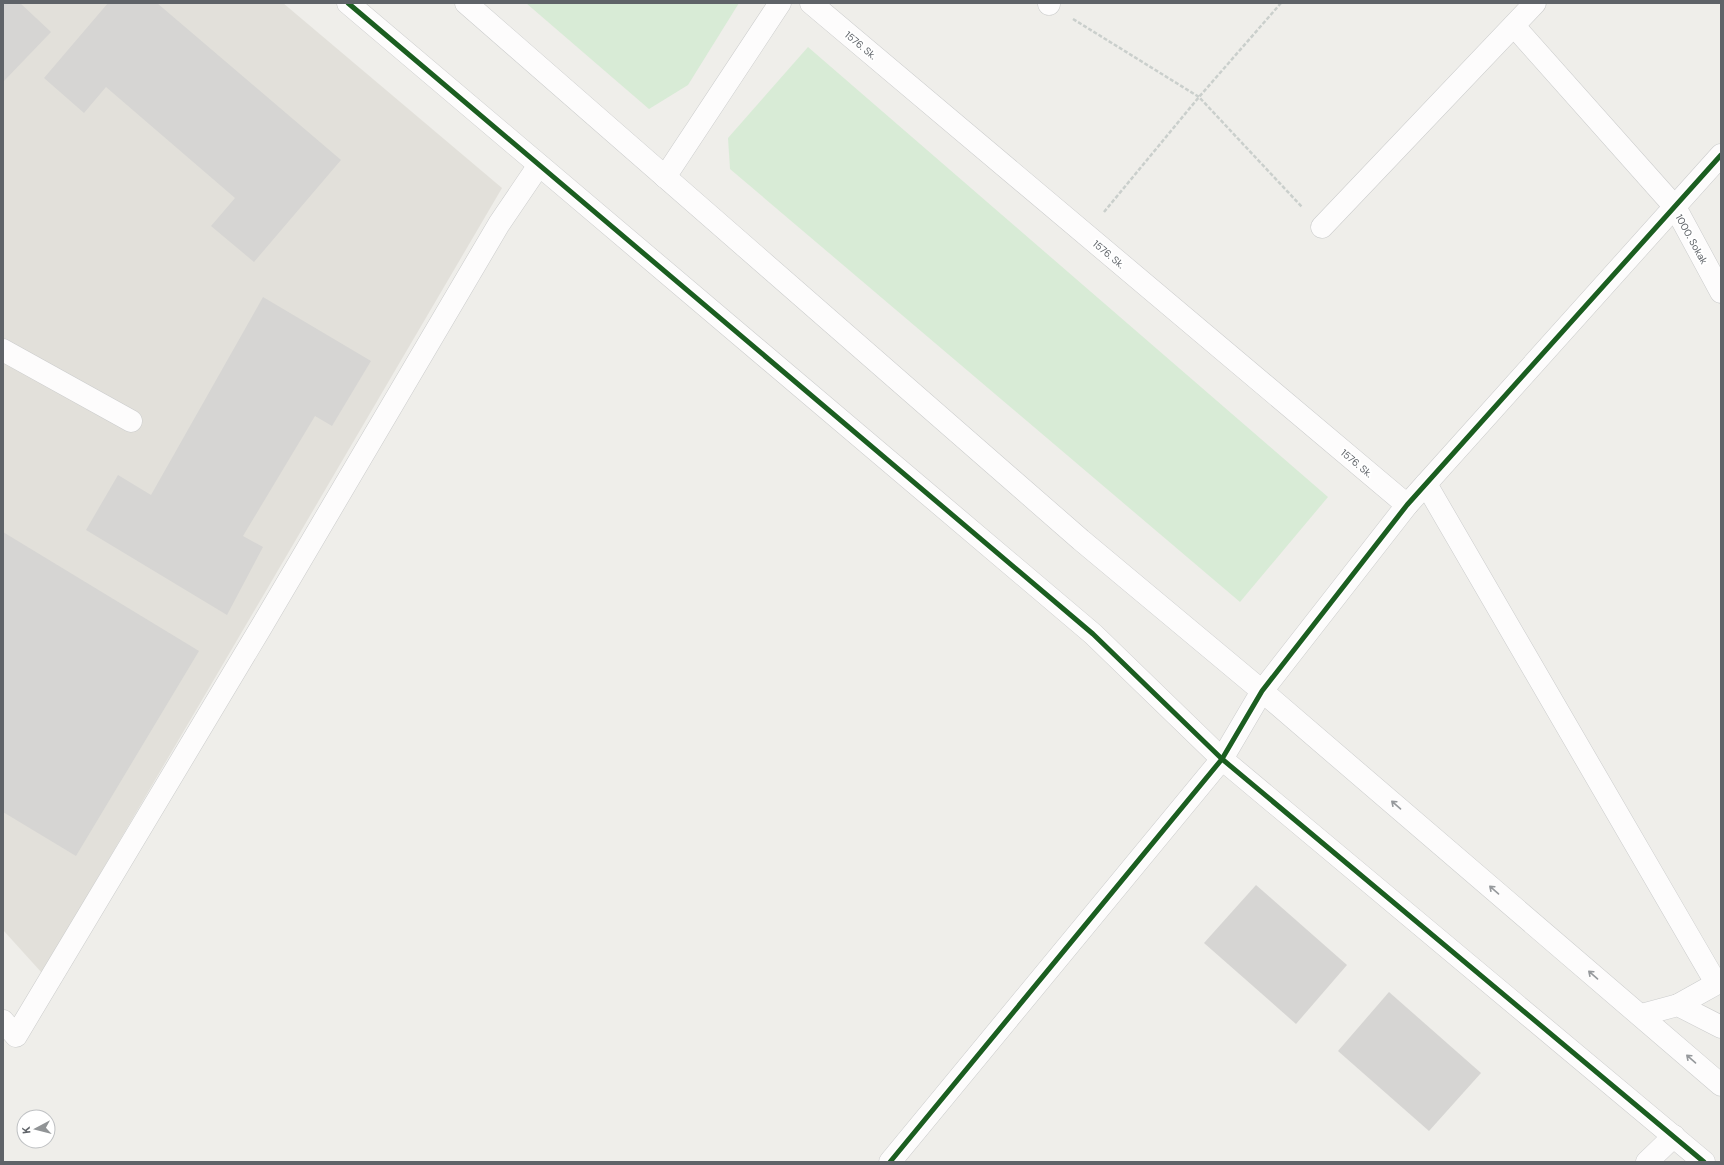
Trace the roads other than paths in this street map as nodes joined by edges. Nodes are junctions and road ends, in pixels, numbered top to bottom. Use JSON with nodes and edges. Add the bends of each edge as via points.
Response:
{"nodes":[{"id":1,"x":348,"y":3,"type":"edge"},
{"id":2,"x":466,"y":3,"type":"edge"},
{"id":3,"x":780,"y":3,"type":"edge"},
{"id":4,"x":810,"y":3,"type":"edge"},
{"id":5,"x":1535,"y":3,"type":"edge"},
{"id":6,"x":1514,"y":26,"type":"junction"},
{"id":7,"x":1721,"y":155,"type":"edge"},
{"id":8,"x":539,"y":165,"type":"junction"},
{"id":9,"x":665,"y":177,"type":"junction"},
{"id":10,"x":1675,"y":207,"type":"junction"},
{"id":11,"x":1322,"y":227,"type":"road end"},
{"id":12,"x":1721,"y":292,"type":"edge"},
{"id":13,"x":3,"y":350,"type":"edge"},
{"id":14,"x":131,"y":421,"type":"dead end"},
{"id":15,"x":1426,"y":484,"type":"junction"},
{"id":16,"x":1407,"y":505,"type":"junction"},
{"id":17,"x":1262,"y":691,"type":"junction"},
{"id":18,"x":1222,"y":759,"type":"junction"},
{"id":19,"x":1719,"y":982,"type":"edge"},
{"id":20,"x":1678,"y":1005,"type":"junction"},
{"id":21,"x":1641,"y":1016,"type":"junction"},
{"id":22,"x":3,"y":1021,"type":"edge"},
{"id":23,"x":1721,"y":1027,"type":"edge"},
{"id":24,"x":1721,"y":1085,"type":"edge"},
{"id":25,"x":1674,"y":1136,"type":"junction"},
{"id":26,"x":890,"y":1162,"type":"edge"},
{"id":27,"x":1647,"y":1162,"type":"edge"},
{"id":28,"x":1704,"y":1162,"type":"edge"}],
"edges":[{"from":1,"to":8,"type":"street"},
{"from":2,"to":9,"type":"street"},
{"from":3,"to":9,"type":"street"},
{"from":4,"to":16,"type":"street","name":"1576. Sk."},
{"from":5,"to":6,"type":"street"},
{"from":6,"to":10,"type":"street","name":"1000. Sokak"},
{"from":6,"to":11,"type":"street"},
{"from":7,"to":10,"type":"street"},
{"from":8,"to":18,"type":"street","via":[[1093,634]]},
{"from":8,"to":22,"type":"street","via":[[499,224],[260,630],[16,1036]]},
{"from":9,"to":17,"type":"street","via":[[1081,540]]},
{"from":10,"to":12,"type":"street","name":"1000. Sokak"},
{"from":10,"to":15,"type":"street"},
{"from":13,"to":14,"type":"street"},
{"from":15,"to":16,"type":"street"},
{"from":15,"to":19,"type":"street"},
{"from":16,"to":17,"type":"street"},
{"from":17,"to":18,"type":"street"},
{"from":21,"to":17,"type":"street","one_way":true},
{"from":18,"to":25,"type":"street"},
{"from":18,"to":26,"type":"street"},
{"from":19,"to":20,"type":"street"},
{"from":20,"to":21,"type":"street"},
{"from":20,"to":23,"type":"street"},
{"from":24,"to":21,"type":"street","one_way":true},
{"from":25,"to":27,"type":"street"},
{"from":25,"to":28,"type":"street"}]}
